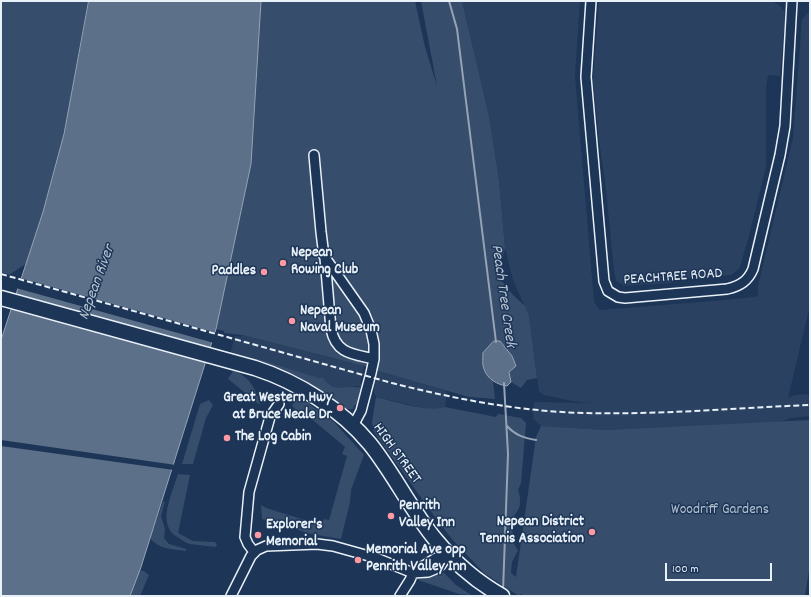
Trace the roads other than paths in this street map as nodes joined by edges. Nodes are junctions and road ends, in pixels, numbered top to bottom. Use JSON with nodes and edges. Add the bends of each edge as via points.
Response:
{"nodes":[{"id":1,"x":591,"y":1,"type":"edge"},
{"id":2,"x":792,"y":1,"type":"edge"},
{"id":3,"x":314,"y":155,"type":"dead end"},
{"id":4,"x":324,"y":256,"type":"junction"},
{"id":5,"x":1,"y":298,"type":"edge"},
{"id":6,"x":374,"y":359,"type":"junction"},
{"id":7,"x":279,"y":404,"type":"dead end"},
{"id":8,"x":353,"y":426,"type":"junction"},
{"id":9,"x":254,"y":552,"type":"junction"},
{"id":10,"x":448,"y":554,"type":"junction"},
{"id":11,"x":413,"y":573,"type":"junction"},
{"id":12,"x":499,"y":594,"type":"edge"},
{"id":13,"x":231,"y":596,"type":"edge"},
{"id":14,"x":400,"y":596,"type":"edge"}],
"edges":[{"from":1,"to":2,"type":"street","name":"PEACHTREE ROAD","via":[[586,77],[604,281],[608,291],[625,298],[727,289],[742,284],[751,275],[780,155]]},
{"from":3,"to":4,"type":"street"},
{"from":4,"to":6,"type":"street","via":[[364,313],[373,337]]},
{"from":4,"to":6,"type":"street","via":[[333,338],[342,350]]},
{"from":5,"to":8,"type":"highway","name":"HIGH STREET","via":[[270,374],[297,386]]},
{"from":6,"to":8,"type":"street","via":[[361,410]]},
{"from":7,"to":9,"type":"street","via":[[270,417],[249,492],[245,537]]},
{"from":8,"to":10,"type":"highway","name":"HIGH STREET","via":[[381,459],[428,530]]},
{"from":9,"to":11,"type":"street","via":[[271,545],[325,545],[376,558]]},
{"from":9,"to":13,"type":"street"},
{"from":10,"to":11,"type":"street","via":[[435,569]]},
{"from":10,"to":12,"type":"highway","name":"HIGH STREET"},
{"from":11,"to":14,"type":"street"}]}
